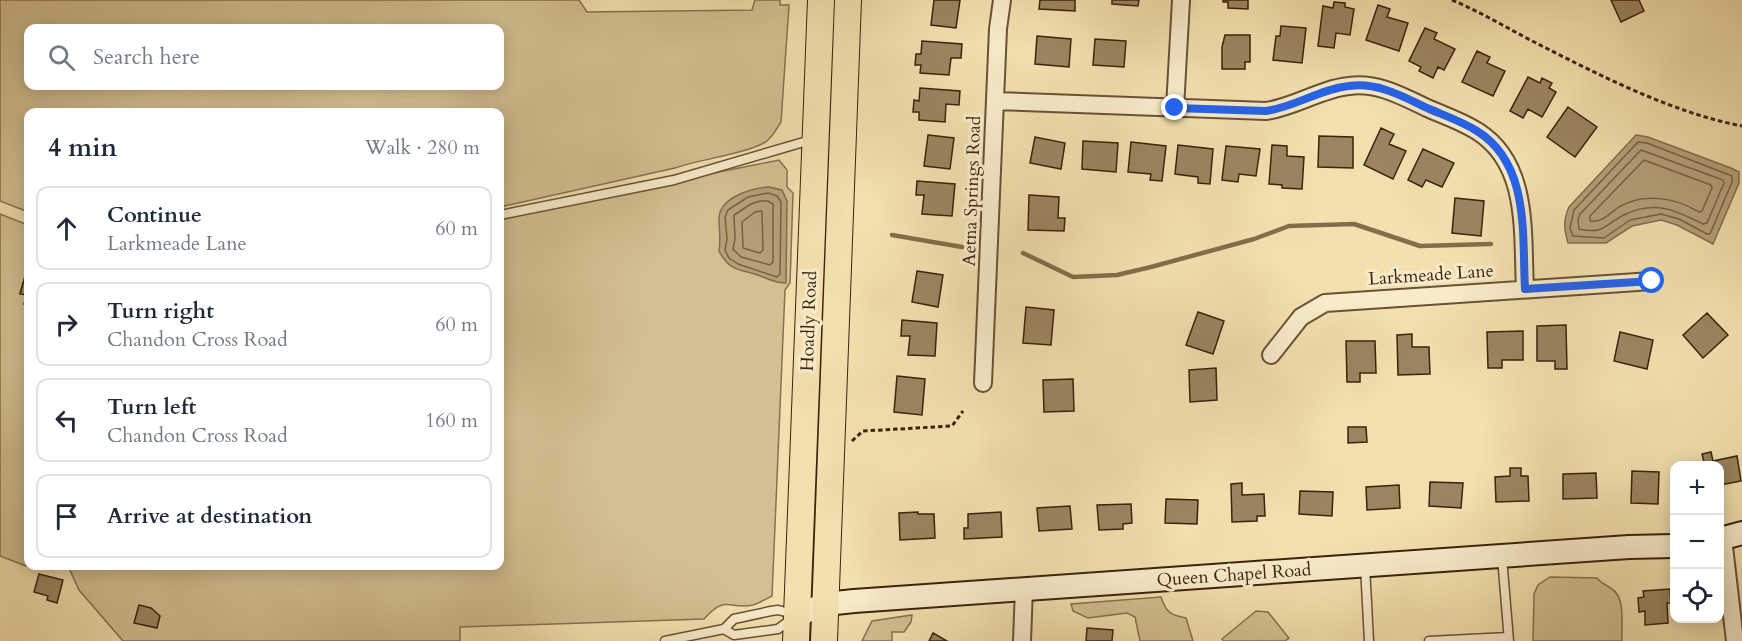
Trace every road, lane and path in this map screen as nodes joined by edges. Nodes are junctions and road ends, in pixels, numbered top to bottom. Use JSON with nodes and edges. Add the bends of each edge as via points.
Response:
{"nodes":[{"id":1,"x":821,"y":0,"type":"edge"},
{"id":2,"x":848,"y":0,"type":"edge"},
{"id":3,"x":1002,"y":0,"type":"edge"},
{"id":4,"x":1181,"y":0,"type":"edge"},
{"id":5,"x":1452,"y":0,"type":"edge"},
{"id":6,"x":995,"y":101,"type":"junction"},
{"id":7,"x":1175,"y":108,"type":"junction"},
{"id":8,"x":1742,"y":126,"type":"edge"},
{"id":9,"x":830,"y":134,"type":"junction"},
{"id":10,"x":504,"y":214,"type":"edge"},
{"id":11,"x":1652,"y":281,"type":"dead end"},
{"id":12,"x":1525,"y":289,"type":"junction"},
{"id":13,"x":1271,"y":355,"type":"dead end"},
{"id":14,"x":983,"y":383,"type":"dead end"},
{"id":15,"x":963,"y":411,"type":"dead end"},
{"id":16,"x":848,"y":444,"type":"dead end"},
{"id":17,"x":1728,"y":537,"type":"edge"},
{"id":18,"x":1670,"y":546,"type":"edge"},
{"id":19,"x":1502,"y":556,"type":"junction"},
{"id":20,"x":1365,"y":566,"type":"junction"},
{"id":21,"x":1024,"y":588,"type":"junction"},
{"id":22,"x":825,"y":604,"type":"junction"},
{"id":23,"x":797,"y":615,"type":"junction"},
{"id":24,"x":724,"y":629,"type":"junction"},
{"id":25,"x":1508,"y":639,"type":"edge"},
{"id":26,"x":670,"y":640,"type":"edge"},
{"id":27,"x":796,"y":641,"type":"edge"},
{"id":28,"x":824,"y":641,"type":"edge"},
{"id":29,"x":1022,"y":641,"type":"edge"},
{"id":30,"x":1369,"y":641,"type":"edge"},
{"id":31,"x":1429,"y":641,"type":"edge"},
{"id":32,"x":1735,"y":641,"type":"edge"}],
"edges":[{"from":1,"to":9,"type":"main road","name":"Hoadly Road"},
{"from":2,"to":9,"type":"main road","name":"Hoadly Road"},
{"from":3,"to":6,"type":"street","name":"Aetna Springs Road"},
{"from":4,"to":7,"type":"street"},
{"from":5,"to":8,"type":"path","via":[[1621,83],[1680,108]]},
{"from":6,"to":7,"type":"street"},
{"from":6,"to":14,"type":"street","name":"Aetna Springs Road"},
{"from":7,"to":12,"type":"street","via":[[1276,110],[1330,90],[1363,85],[1389,90],[1478,131],[1503,156],[1517,184]]},
{"from":9,"to":10,"type":"lane","via":[[674,180]]},
{"from":9,"to":22,"type":"main road","name":"Hoadly Road"},
{"from":9,"to":23,"type":"main road","name":"Hoadly Road"},
{"from":11,"to":12,"type":"street","name":"Larkmeade Lane"},
{"from":12,"to":13,"type":"street","name":"Larkmeade Lane","via":[[1325,303],[1301,317]]},
{"from":15,"to":16,"type":"path","via":[[952,426],[863,431]]},
{"from":17,"to":32,"type":"street"},
{"from":18,"to":19,"type":"street","name":"Queen Chapel Road"},
{"from":19,"to":20,"type":"street","name":"Queen Chapel Road"},
{"from":19,"to":25,"type":"lane"},
{"from":20,"to":21,"type":"street","name":"Queen Chapel Road"},
{"from":20,"to":30,"type":"lane"},
{"from":21,"to":22,"type":"street","name":"Queen Chapel Road"},
{"from":21,"to":29,"type":"street"},
{"from":22,"to":23,"type":"street","name":"Queen Chapel Road"},
{"from":22,"to":28,"type":"main road","name":"Hoadly Road"},
{"from":23,"to":24,"type":"lane","via":[[778,610],[734,619]]},
{"from":23,"to":24,"type":"lane","via":[[778,629],[734,635]]},
{"from":23,"to":27,"type":"main road","name":"Hoadly Road"},
{"from":24,"to":26,"type":"lane"},
{"from":25,"to":31,"type":"lane"}]}
